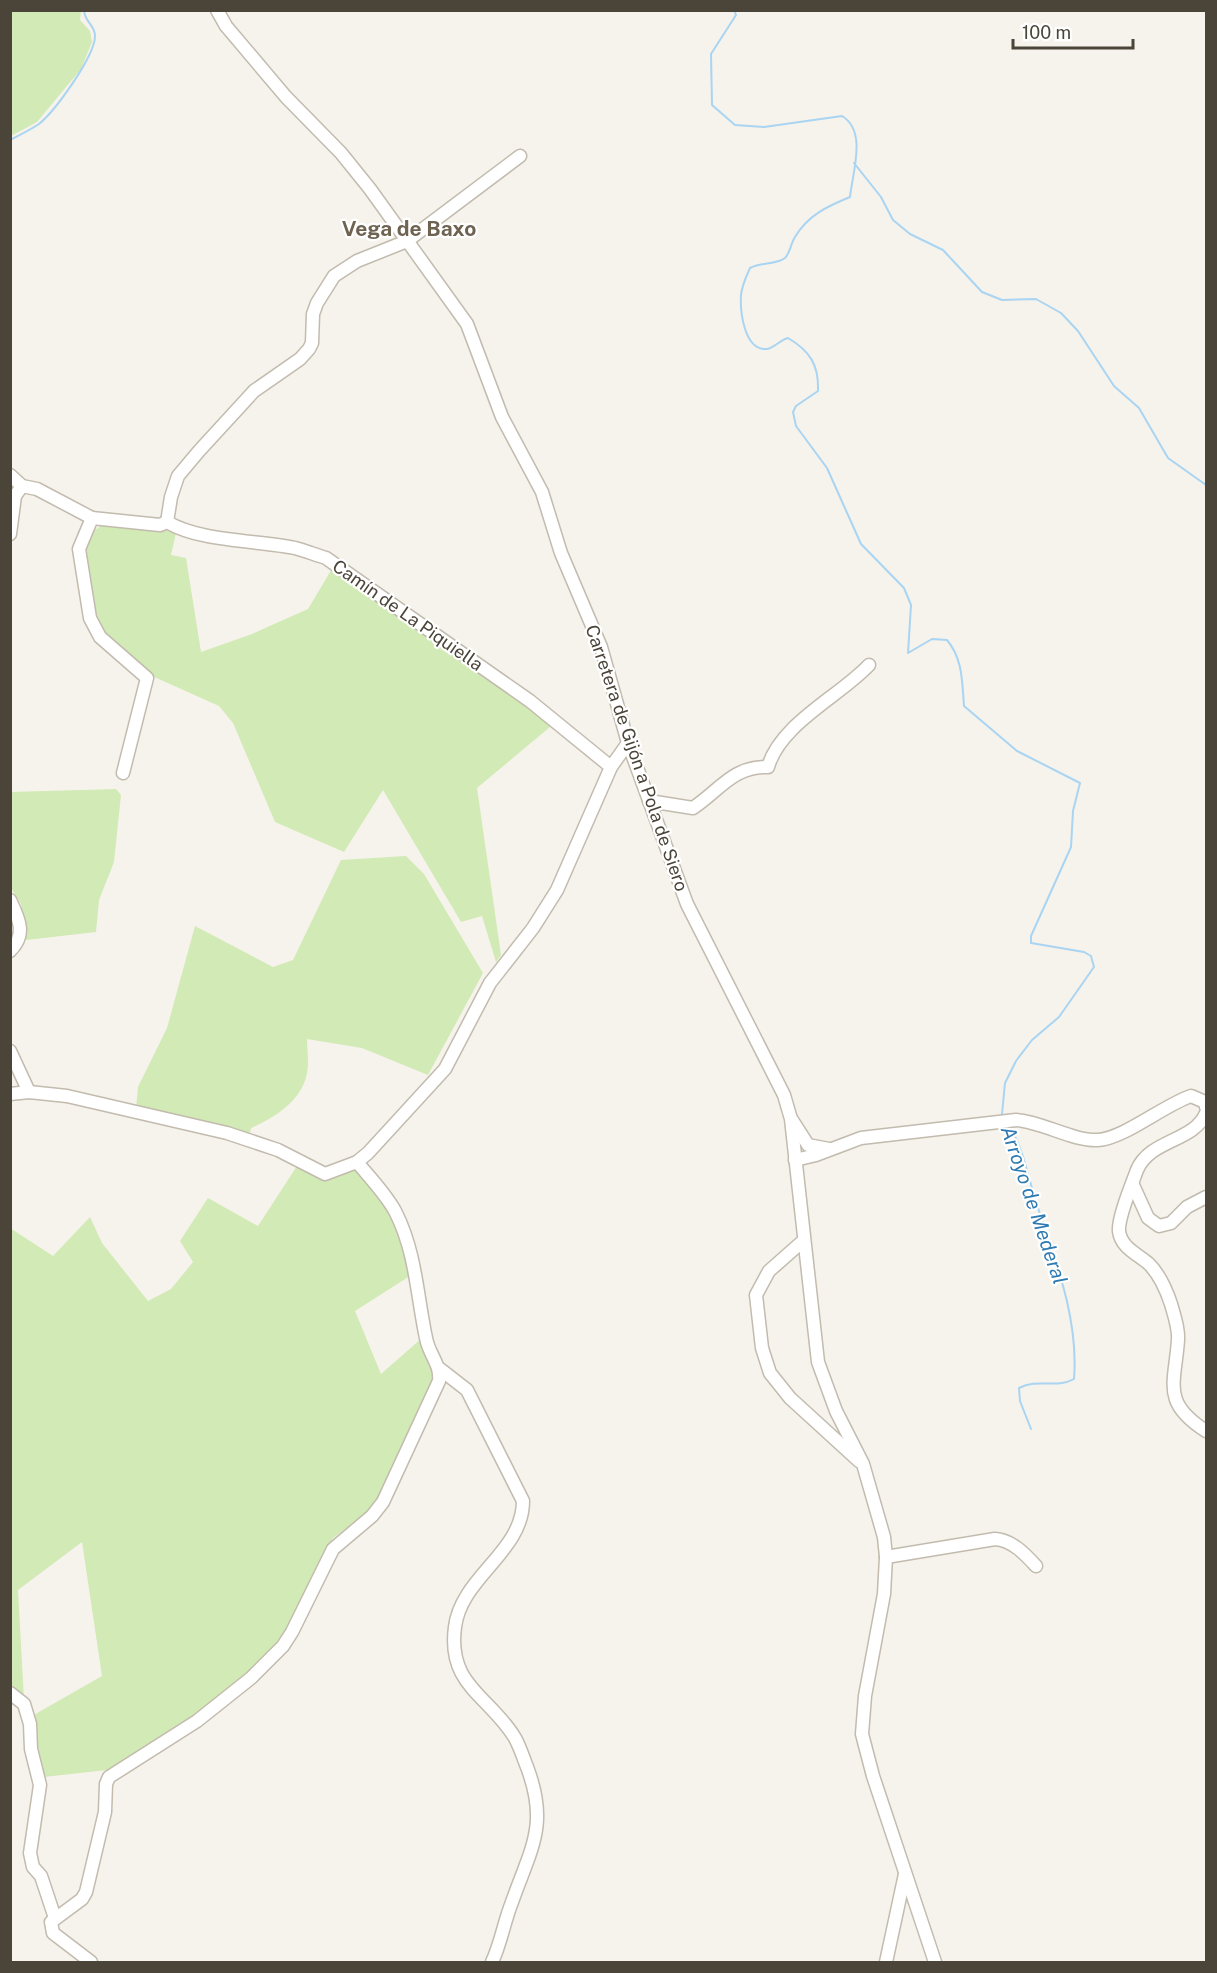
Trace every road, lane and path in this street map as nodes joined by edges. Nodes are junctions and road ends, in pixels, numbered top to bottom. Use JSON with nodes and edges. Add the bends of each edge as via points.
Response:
{"nodes":[{"id":1,"x":217,"y":10,"type":"edge"},
{"id":2,"x":520,"y":156,"type":"dead end"},
{"id":3,"x":407,"y":241,"type":"junction"},
{"id":4,"x":10,"y":475,"type":"edge"},
{"id":5,"x":22,"y":486,"type":"junction"},
{"id":6,"x":92,"y":518,"type":"junction"},
{"id":7,"x":167,"y":522,"type":"junction"},
{"id":8,"x":10,"y":534,"type":"edge"},
{"id":9,"x":869,"y":665,"type":"dead end"},
{"id":10,"x":628,"y":743,"type":"junction"},
{"id":11,"x":610,"y":767,"type":"junction"},
{"id":12,"x":123,"y":773,"type":"dead end"},
{"id":13,"x":649,"y":801,"type":"junction"},
{"id":14,"x":10,"y":900,"type":"edge"},
{"id":15,"x":10,"y":951,"type":"edge"},
{"id":16,"x":10,"y":1051,"type":"edge"},
{"id":17,"x":29,"y":1092,"type":"junction"},
{"id":18,"x":10,"y":1094,"type":"edge"},
{"id":19,"x":1206,"y":1107,"type":"edge"},
{"id":20,"x":1206,"y":1113,"type":"edge"},
{"id":21,"x":791,"y":1119,"type":"junction"},
{"id":22,"x":808,"y":1145,"type":"junction"},
{"id":23,"x":833,"y":1149,"type":"junction"},
{"id":24,"x":795,"y":1155,"type":"junction"},
{"id":25,"x":357,"y":1162,"type":"junction"},
{"id":26,"x":1133,"y":1185,"type":"junction"},
{"id":27,"x":1206,"y":1197,"type":"edge"},
{"id":28,"x":803,"y":1241,"type":"junction"},
{"id":29,"x":440,"y":1369,"type":"junction"},
{"id":30,"x":1206,"y":1431,"type":"edge"},
{"id":31,"x":863,"y":1464,"type":"junction"},
{"id":32,"x":886,"y":1557,"type":"junction"},
{"id":33,"x":1036,"y":1566,"type":"dead end"},
{"id":34,"x":10,"y":1693,"type":"edge"},
{"id":35,"x":905,"y":1874,"type":"junction"},
{"id":36,"x":55,"y":1918,"type":"junction"},
{"id":37,"x":91,"y":1962,"type":"edge"},
{"id":38,"x":492,"y":1962,"type":"edge"},
{"id":39,"x":886,"y":1962,"type":"edge"},
{"id":40,"x":935,"y":1962,"type":"edge"}],
"edges":[{"from":1,"to":3,"type":"street","name":"Carretera de Gijón a Pola de Siero","via":[[286,98],[341,153]]},
{"from":2,"to":3,"type":"street"},
{"from":3,"to":7,"type":"street","via":[[357,261],[334,276],[313,314],[309,349],[254,391],[198,451],[178,476]]},
{"from":3,"to":10,"type":"street","name":"Carretera de Gijón a Pola de Siero","via":[[466,324],[502,417],[542,492],[561,553],[601,647]]},
{"from":4,"to":5,"type":"street","name":"Camín de La Piquiella"},
{"from":5,"to":6,"type":"street","name":"Camín de La Piquiella","via":[[37,489]]},
{"from":5,"to":8,"type":"street","via":[[15,496]]},
{"from":6,"to":7,"type":"street","name":"Camín de La Piquiella","via":[[160,525]]},
{"from":6,"to":12,"type":"street","via":[[80,549],[90,618],[99,637],[147,678]]},
{"from":7,"to":11,"type":"street","name":"Camín de La Piquiella","via":[[175,527],[326,558],[530,701]]},
{"from":9,"to":13,"type":"street","via":[[786,738],[768,767],[745,768],[693,808]]},
{"from":10,"to":11,"type":"street"},
{"from":10,"to":13,"type":"street","name":"Carretera de Gijón a Pola de Siero"},
{"from":11,"to":25,"type":"street","via":[[557,890],[490,983],[446,1069]]},
{"from":13,"to":21,"type":"street","name":"Carretera de Gijón a Pola de Siero","via":[[687,904],[784,1095]]},
{"from":14,"to":15,"type":"street","via":[[21,923],[19,941]]},
{"from":16,"to":17,"type":"street"},
{"from":17,"to":18,"type":"street"},
{"from":17,"to":25,"type":"street","via":[[67,1096],[244,1137],[325,1174]]},
{"from":19,"to":23,"type":"street","via":[[1191,1096],[1120,1133],[1098,1140],[1016,1120],[861,1138]]},
{"from":20,"to":26,"type":"street","via":[[1195,1127],[1145,1157]]},
{"from":21,"to":22,"type":"street"},
{"from":21,"to":24,"type":"street","name":"Carretera de Gijón a Pola de Siero"},
{"from":22,"to":23,"type":"street"},
{"from":22,"to":24,"type":"street"},
{"from":23,"to":24,"type":"street"},
{"from":24,"to":28,"type":"street","name":"Carretera de Gijón a Pola de Siero"},
{"from":25,"to":29,"type":"street","via":[[396,1212],[416,1268],[426,1340]]},
{"from":26,"to":27,"type":"street","via":[[1148,1218],[1160,1226],[1171,1223],[1187,1207]]},
{"from":26,"to":30,"type":"street","via":[[1119,1232],[1123,1242],[1149,1264],[1167,1292],[1178,1338],[1173,1368],[1175,1396],[1183,1412]]},
{"from":28,"to":31,"type":"street","name":"Carretera de Gijón a Pola de Siero","via":[[823,1381]]},
{"from":28,"to":31,"type":"street","via":[[769,1271],[756,1295],[762,1348],[770,1373],[789,1398]]},
{"from":29,"to":36,"type":"street","via":[[439,1381],[383,1502],[333,1549],[283,1646],[251,1678],[196,1721],[109,1777],[86,1892]]},
{"from":29,"to":38,"type":"street","via":[[467,1390],[523,1501],[517,1530],[468,1595],[455,1626],[459,1668],[466,1683],[514,1736],[536,1799],[536,1834]]},
{"from":31,"to":32,"type":"street","name":"Carretera de Gijón a Pola de Siero"},
{"from":32,"to":33,"type":"street","via":[[1002,1539]]},
{"from":32,"to":35,"type":"street","name":"Carretera de Gijón a Pola de Siero","via":[[862,1734]]},
{"from":34,"to":36,"type":"street","via":[[24,1704],[30,1724],[31,1749],[40,1785],[30,1853]]},
{"from":35,"to":39,"type":"street"},
{"from":35,"to":40,"type":"street","name":"Carretera de Gijón a Pola de Siero"},
{"from":36,"to":37,"type":"street","via":[[50,1928],[54,1933]]}]}
